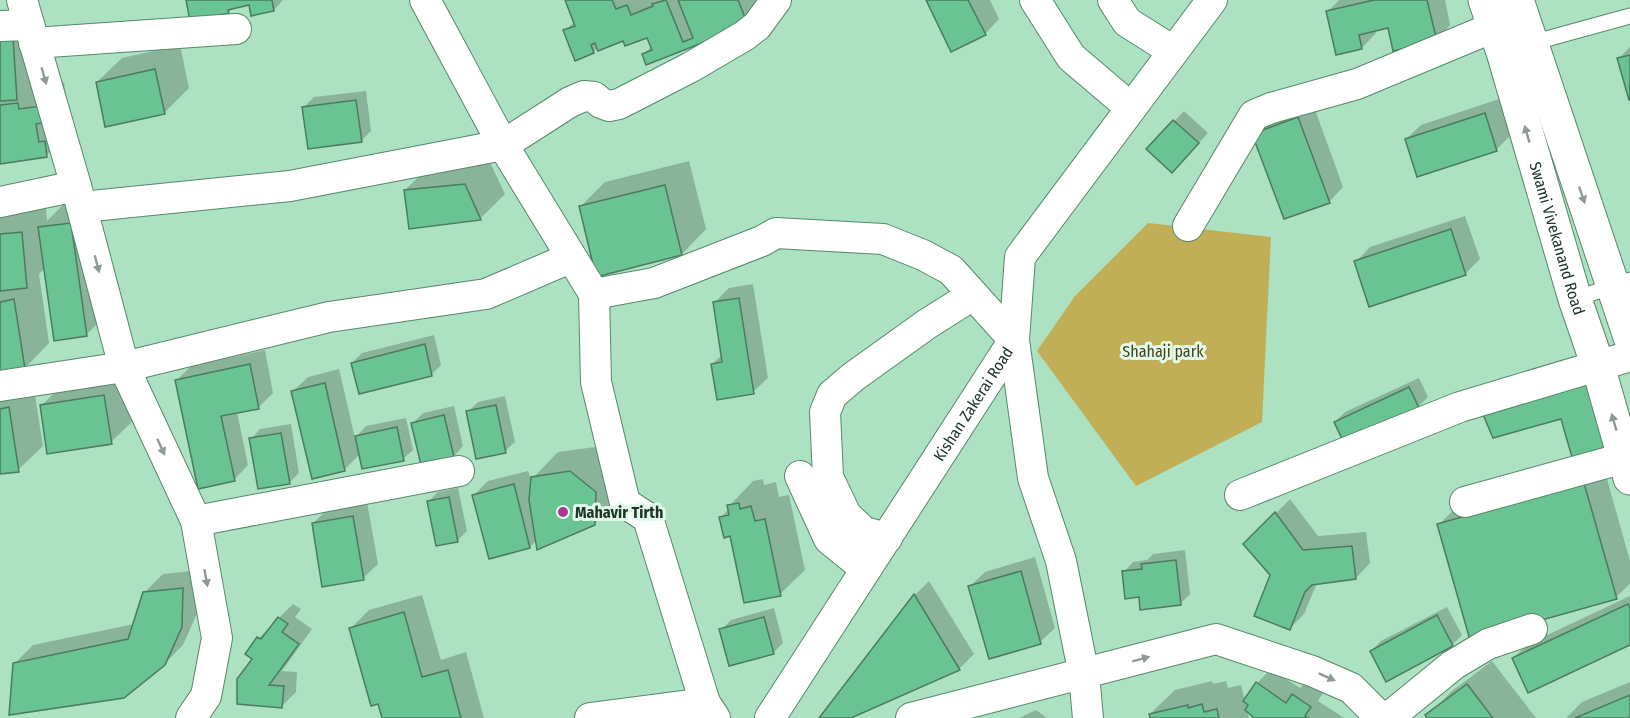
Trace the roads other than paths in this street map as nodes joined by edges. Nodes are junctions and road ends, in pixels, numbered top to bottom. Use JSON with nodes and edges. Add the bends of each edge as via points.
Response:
{"nodes":[{"id":1,"x":776,"y":0,"type":"edge"},
{"id":2,"x":1035,"y":0,"type":"edge"},
{"id":3,"x":1113,"y":0,"type":"edge"},
{"id":4,"x":1212,"y":0,"type":"edge"},
{"id":5,"x":429,"y":1,"type":"edge"},
{"id":6,"x":1630,"y":16,"type":"edge"},
{"id":7,"x":21,"y":23,"type":"edge"},
{"id":8,"x":1509,"y":24,"type":"edge"},
{"id":9,"x":236,"y":29,"type":"dead end"},
{"id":10,"x":1166,"y":46,"type":"junction"},
{"id":11,"x":1125,"y":103,"type":"junction"},
{"id":12,"x":503,"y":145,"type":"junction"},
{"id":13,"x":79,"y":197,"type":"junction"},
{"id":14,"x":0,"y":202,"type":"edge"},
{"id":15,"x":1188,"y":226,"type":"dead end"},
{"id":16,"x":570,"y":258,"type":"junction"},
{"id":17,"x":1621,"y":283,"type":"edge"},
{"id":18,"x":594,"y":294,"type":"junction"},
{"id":19,"x":973,"y":295,"type":"junction"},
{"id":20,"x":1575,"y":299,"type":"junction"},
{"id":21,"x":1630,"y":337,"type":"edge"},
{"id":22,"x":1014,"y":340,"type":"junction"},
{"id":23,"x":1630,"y":356,"type":"edge"},
{"id":24,"x":1598,"y":366,"type":"junction"},
{"id":25,"x":124,"y":367,"type":"junction"},
{"id":26,"x":0,"y":386,"type":"edge"},
{"id":27,"x":1627,"y":468,"type":"edge"},
{"id":28,"x":459,"y":471,"type":"dead end"},
{"id":29,"x":800,"y":476,"type":"dead end"},
{"id":30,"x":1240,"y":495,"type":"dead end"},
{"id":31,"x":1465,"y":502,"type":"dead end"},
{"id":32,"x":195,"y":521,"type":"junction"},
{"id":33,"x":887,"y":538,"type":"junction"},
{"id":34,"x":866,"y":569,"type":"junction"},
{"id":35,"x":1532,"y":629,"type":"dead end"},
{"id":36,"x":1084,"y":675,"type":"junction"},
{"id":37,"x":710,"y":711,"type":"edge"},
{"id":38,"x":191,"y":718,"type":"edge"},
{"id":39,"x":590,"y":718,"type":"edge"},
{"id":40,"x":770,"y":718,"type":"edge"},
{"id":41,"x":911,"y":718,"type":"edge"},
{"id":42,"x":1089,"y":718,"type":"edge"},
{"id":43,"x":1381,"y":718,"type":"edge"},
{"id":44,"x":1388,"y":718,"type":"edge"}],
"edges":[{"from":1,"to":12,"type":"street","via":[[757,26],[691,67],[619,104],[609,106],[584,96]]},
{"from":2,"to":11,"type":"street","via":[[1071,57]]},
{"from":3,"to":10,"type":"street","via":[[1127,22]]},
{"from":4,"to":10,"type":"street","name":"Kishan Zakerai Road"},
{"from":5,"to":12,"type":"street"},
{"from":6,"to":8,"type":"lane"},
{"from":7,"to":9,"type":"street"},
{"from":7,"to":13,"type":"street","one_way":true},
{"from":8,"to":15,"type":"street","via":[[1356,84],[1254,115]]},
{"from":8,"to":17,"type":"main road","one_way":true},
{"from":20,"to":8,"type":"main road","name":"Swami Vivekanand Road","one_way":true},
{"from":10,"to":11,"type":"street","name":"Kishan Zakerai Road"},
{"from":11,"to":22,"type":"street","name":"Kishan Zakerai Road","via":[[1020,257]]},
{"from":12,"to":13,"type":"street","via":[[290,186]]},
{"from":12,"to":16,"type":"street"},
{"from":13,"to":14,"type":"street"},
{"from":13,"to":25,"type":"street","one_way":true},
{"from":16,"to":18,"type":"street"},
{"from":16,"to":25,"type":"street","via":[[486,294],[329,316]]},
{"from":17,"to":20,"type":"lane"},
{"from":17,"to":21,"type":"main road"},
{"from":18,"to":19,"type":"street","via":[[654,284],[776,233],[883,239],[951,270]]},
{"from":18,"to":37,"type":"street","via":[[596,382],[625,503],[648,518]]},
{"from":19,"to":22,"type":"street"},
{"from":19,"to":33,"type":"street","via":[[853,377],[832,395],[825,412],[828,477],[846,515],[864,532]]},
{"from":20,"to":24,"type":"main road","name":"Swami Vivekanand Road"},
{"from":22,"to":33,"type":"street","name":"Kishan Zakerai Road"},
{"from":22,"to":36,"type":"street","via":[[1033,478],[1061,561]]},
{"from":23,"to":24,"type":"street"},
{"from":27,"to":24,"type":"main road","name":"Swami Vivekanand Road","one_way":true},
{"from":24,"to":30,"type":"street","via":[[1460,407]]},
{"from":25,"to":26,"type":"street"},
{"from":25,"to":32,"type":"street","one_way":true},
{"from":27,"to":31,"type":"street"},
{"from":28,"to":32,"type":"street"},
{"from":29,"to":34,"type":"street","via":[[828,539]]},
{"from":32,"to":38,"type":"street","one_way":true,"via":[[217,638],[206,696]]},
{"from":33,"to":34,"type":"street","name":"Kishan Zakerai Road"},
{"from":34,"to":40,"type":"street","name":"Kishan Zakerai Road"},
{"from":35,"to":44,"type":"street","via":[[1488,644],[1453,665]]},
{"from":36,"to":41,"type":"street"},
{"from":36,"to":42,"type":"street"},
{"from":36,"to":43,"type":"street","one_way":true,"via":[[1216,639],[1312,670],[1351,688]]},
{"from":37,"to":39,"type":"street"}]}
